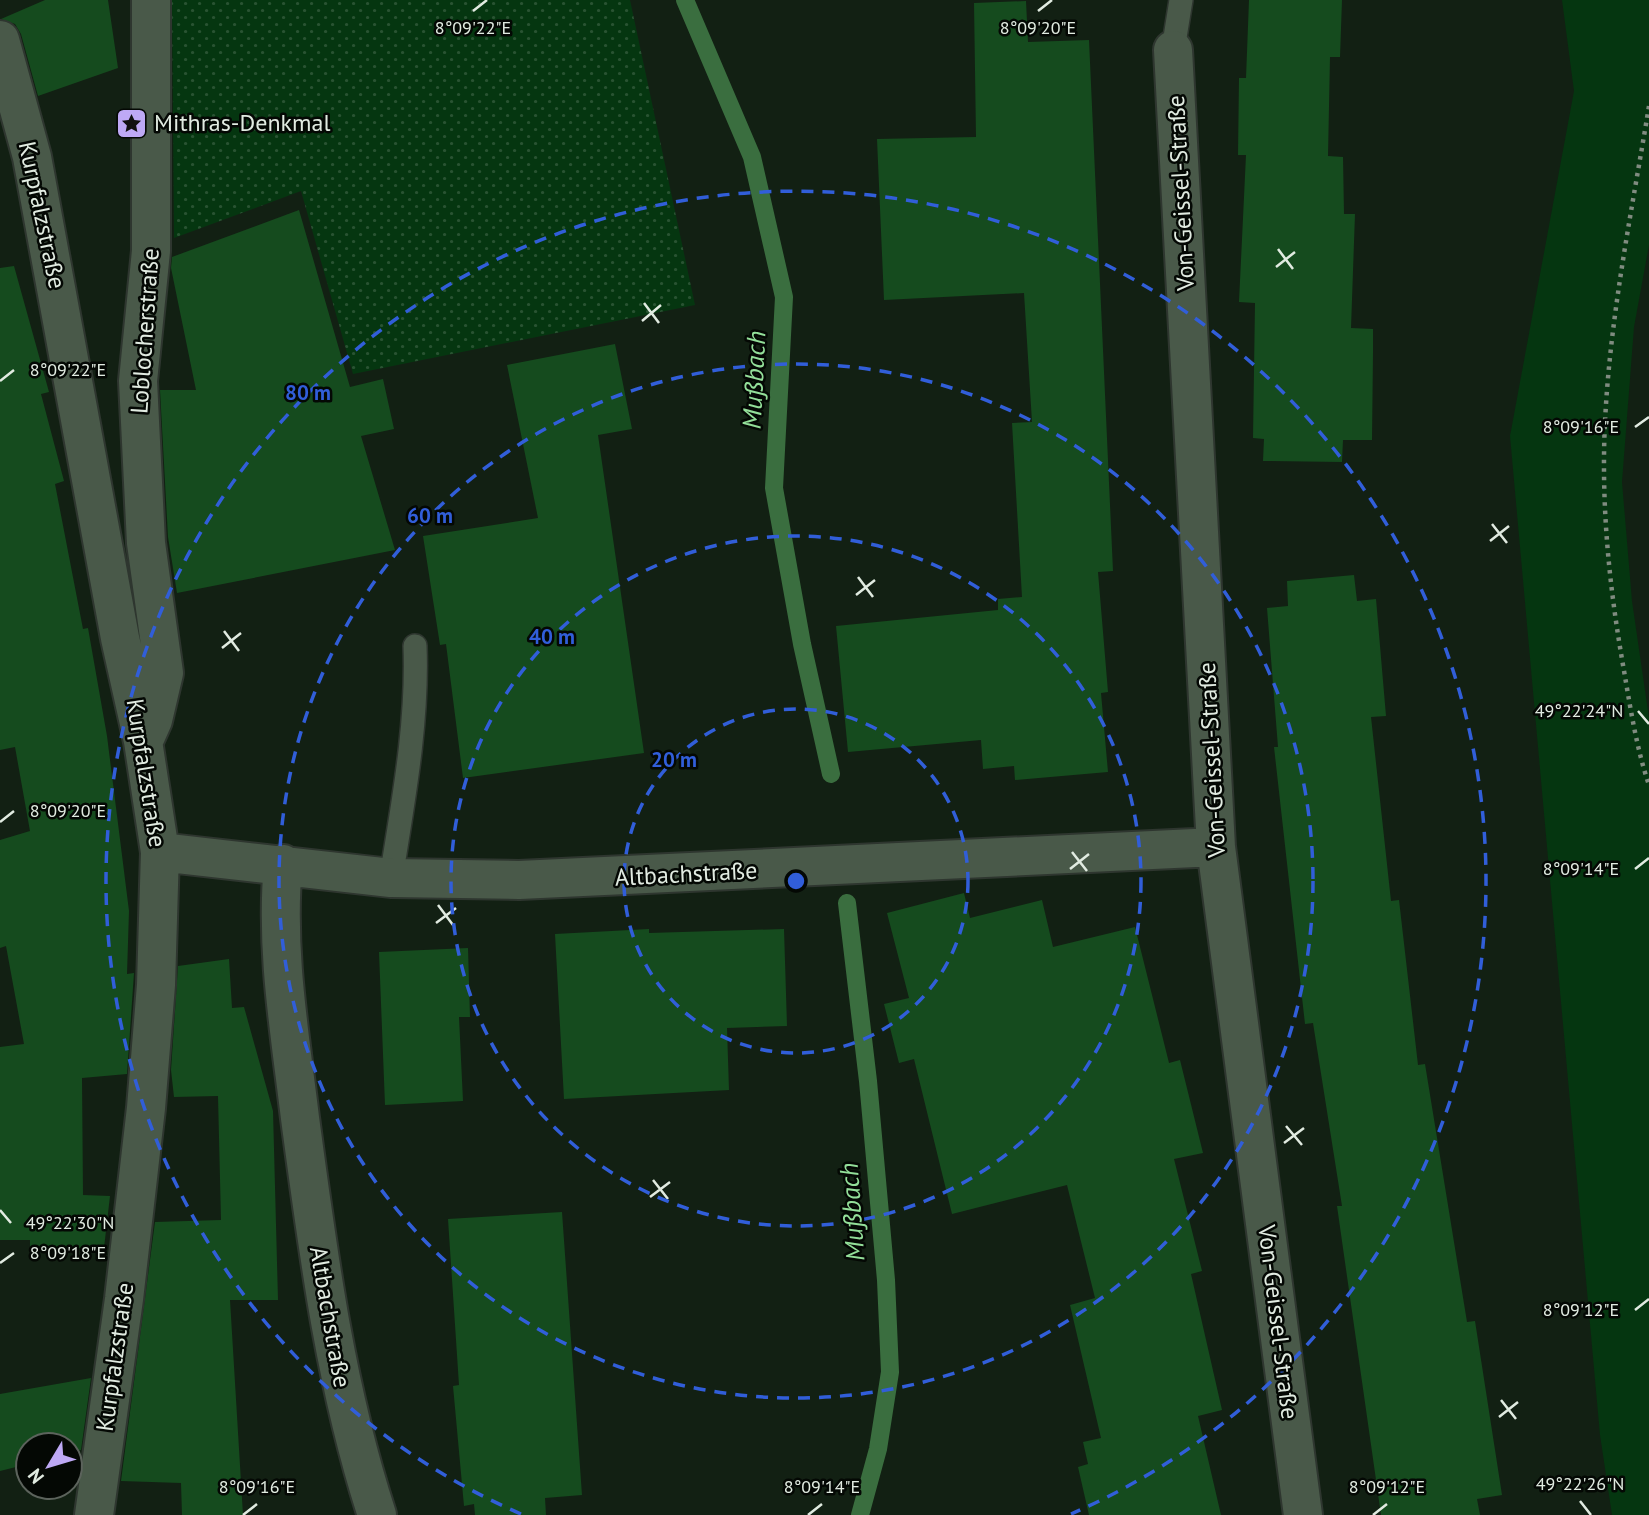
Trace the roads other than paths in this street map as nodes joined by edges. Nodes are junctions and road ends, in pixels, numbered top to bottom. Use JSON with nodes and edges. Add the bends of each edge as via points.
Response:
{"nodes":[{"id":1,"x":151,"y":0,"type":"edge"},
{"id":2,"x":1181,"y":0,"type":"edge"},
{"id":3,"x":0,"y":40,"type":"edge"},
{"id":4,"x":1173,"y":50,"type":"joint"},
{"id":5,"x":415,"y":646,"type":"dead end"},
{"id":6,"x":144,"y":741,"type":"junction"},
{"id":7,"x":1216,"y":847,"type":"junction"},
{"id":8,"x":160,"y":852,"type":"junction"},
{"id":9,"x":283,"y":864,"type":"junction"},
{"id":10,"x":391,"y":878,"type":"junction"},
{"id":11,"x":94,"y":1515,"type":"edge"},
{"id":12,"x":377,"y":1515,"type":"edge"},
{"id":13,"x":1303,"y":1515,"type":"edge"}],
"edges":[{"from":1,"to":6,"type":"street","name":"Loblocherstraße","via":[[151,251],[138,381],[146,543],[164,673]]},
{"from":2,"to":4,"type":"lane","name":"Von-Geissel-Straße"},
{"from":3,"to":6,"type":"street","name":"Kurpfalzstraße","via":[[34,170],[120,638]]},
{"from":4,"to":7,"type":"street","name":"Von-Geissel-Straße"},
{"from":5,"to":10,"type":"lane","via":[[408,774]]},
{"from":6,"to":8,"type":"street","name":"Kurpfalzstraße"},
{"from":7,"to":10,"type":"street","name":"Altbachstraße","via":[[615,878]]},
{"from":7,"to":13,"type":"street","name":"Von-Geissel-Straße"},
{"from":8,"to":9,"type":"street","name":"Altbachstraße"},
{"from":8,"to":11,"type":"street","name":"Kurpfalzstraße","via":[[146,1108]]},
{"from":9,"to":10,"type":"street","name":"Altbachstraße"},
{"from":9,"to":12,"type":"street","name":"Altbachstraße","via":[[278,915],[282,974],[319,1261],[336,1362]]}]}
